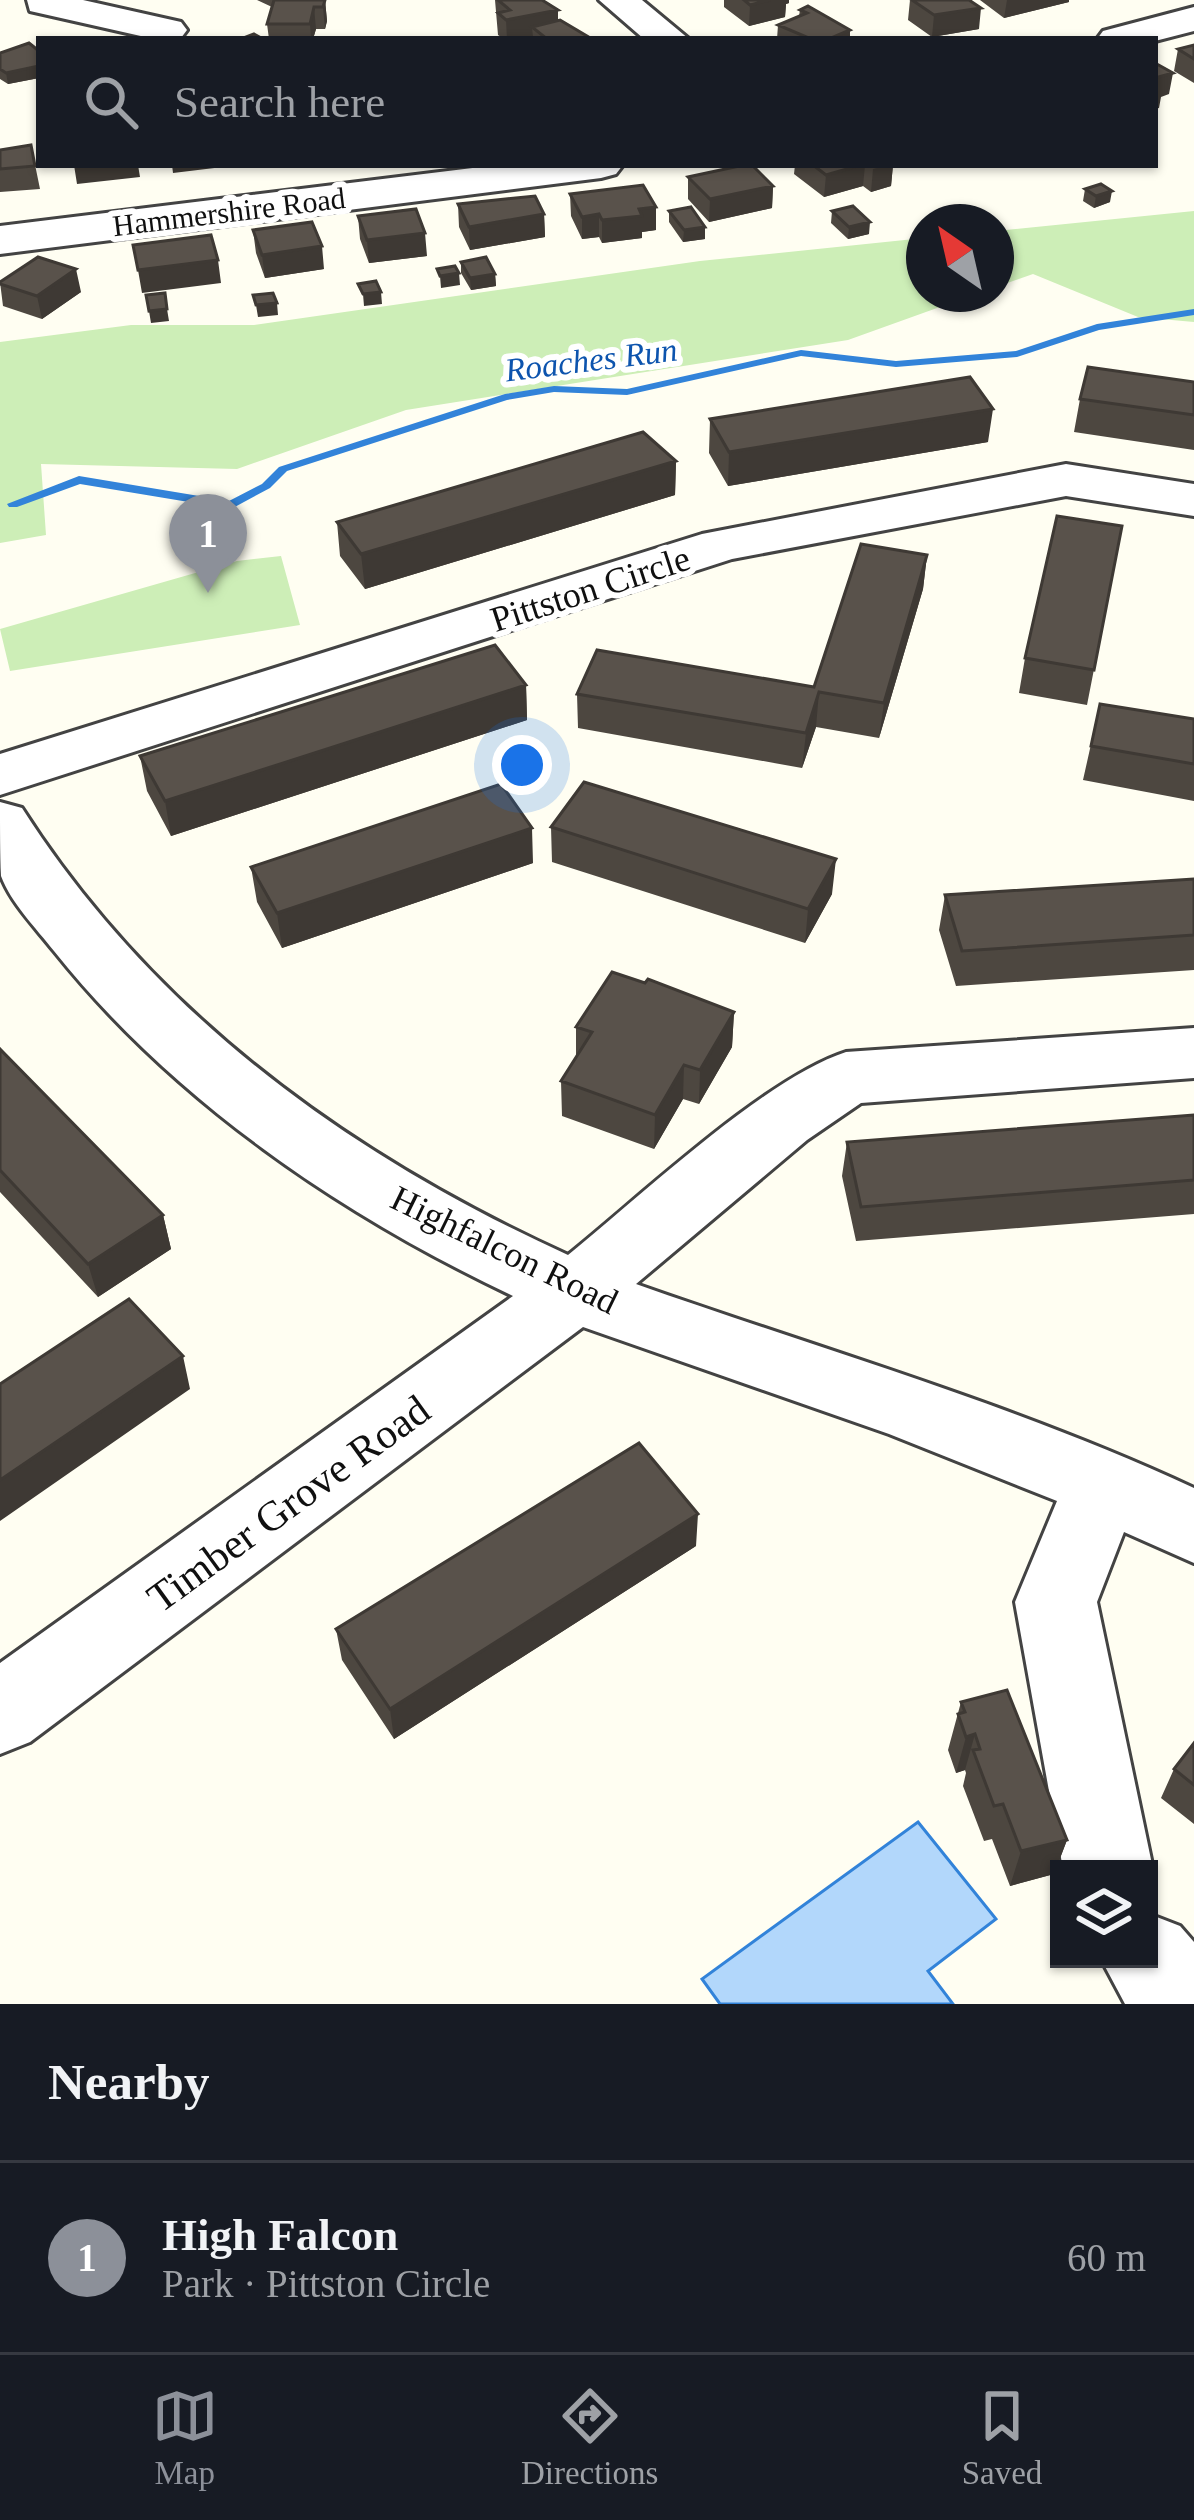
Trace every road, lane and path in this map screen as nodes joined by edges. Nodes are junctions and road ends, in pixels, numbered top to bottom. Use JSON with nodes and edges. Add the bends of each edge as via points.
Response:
{"nodes":[{"id":1,"x":618,"y":0,"type":"edge"},
{"id":2,"x":35,"y":7,"type":"edge"},
{"id":3,"x":1194,"y":19,"type":"edge"},
{"id":4,"x":167,"y":30,"type":"dead end"},
{"id":5,"x":665,"y":36,"type":"edge"},
{"id":6,"x":1129,"y":36,"type":"edge"},
{"id":7,"x":578,"y":168,"type":"edge"},
{"id":8,"x":0,"y":240,"type":"edge"},
{"id":9,"x":1194,"y":500,"type":"edge"},
{"id":10,"x":0,"y":775,"type":"edge"},
{"id":11,"x":0,"y":823,"type":"edge"},
{"id":12,"x":1194,"y":1053,"type":"edge"},
{"id":13,"x":575,"y":1292,"type":"junction"},
{"id":14,"x":1104,"y":1482,"type":"junction"},
{"id":15,"x":1194,"y":1527,"type":"edge"},
{"id":16,"x":0,"y":1713,"type":"edge"},
{"id":17,"x":1106,"y":1860,"type":"edge"},
{"id":18,"x":1155,"y":1968,"type":"edge"},
{"id":19,"x":1188,"y":2004,"type":"edge"}],
"edges":[{"from":1,"to":5,"type":"street"},
{"from":2,"to":4,"type":"street"},
{"from":3,"to":6,"type":"street"},
{"from":7,"to":8,"type":"street","name":"Hammershire Road"},
{"from":9,"to":10,"type":"street","name":"Pittston Circle","via":[[1066,480],[721,545]]},
{"from":11,"to":13,"type":"street","name":"Highfalcon Road","via":[[76,935],[235,1087],[438,1222]]},
{"from":12,"to":13,"type":"street","via":[[846,1078]]},
{"from":13,"to":14,"type":"street","name":"Highfalcon Road"},
{"from":13,"to":16,"type":"street","name":"Timber Grove Road"},
{"from":14,"to":15,"type":"street","name":"Highfalcon Road"},
{"from":14,"to":17,"type":"street","via":[[1056,1602]]},
{"from":18,"to":19,"type":"street"}]}
